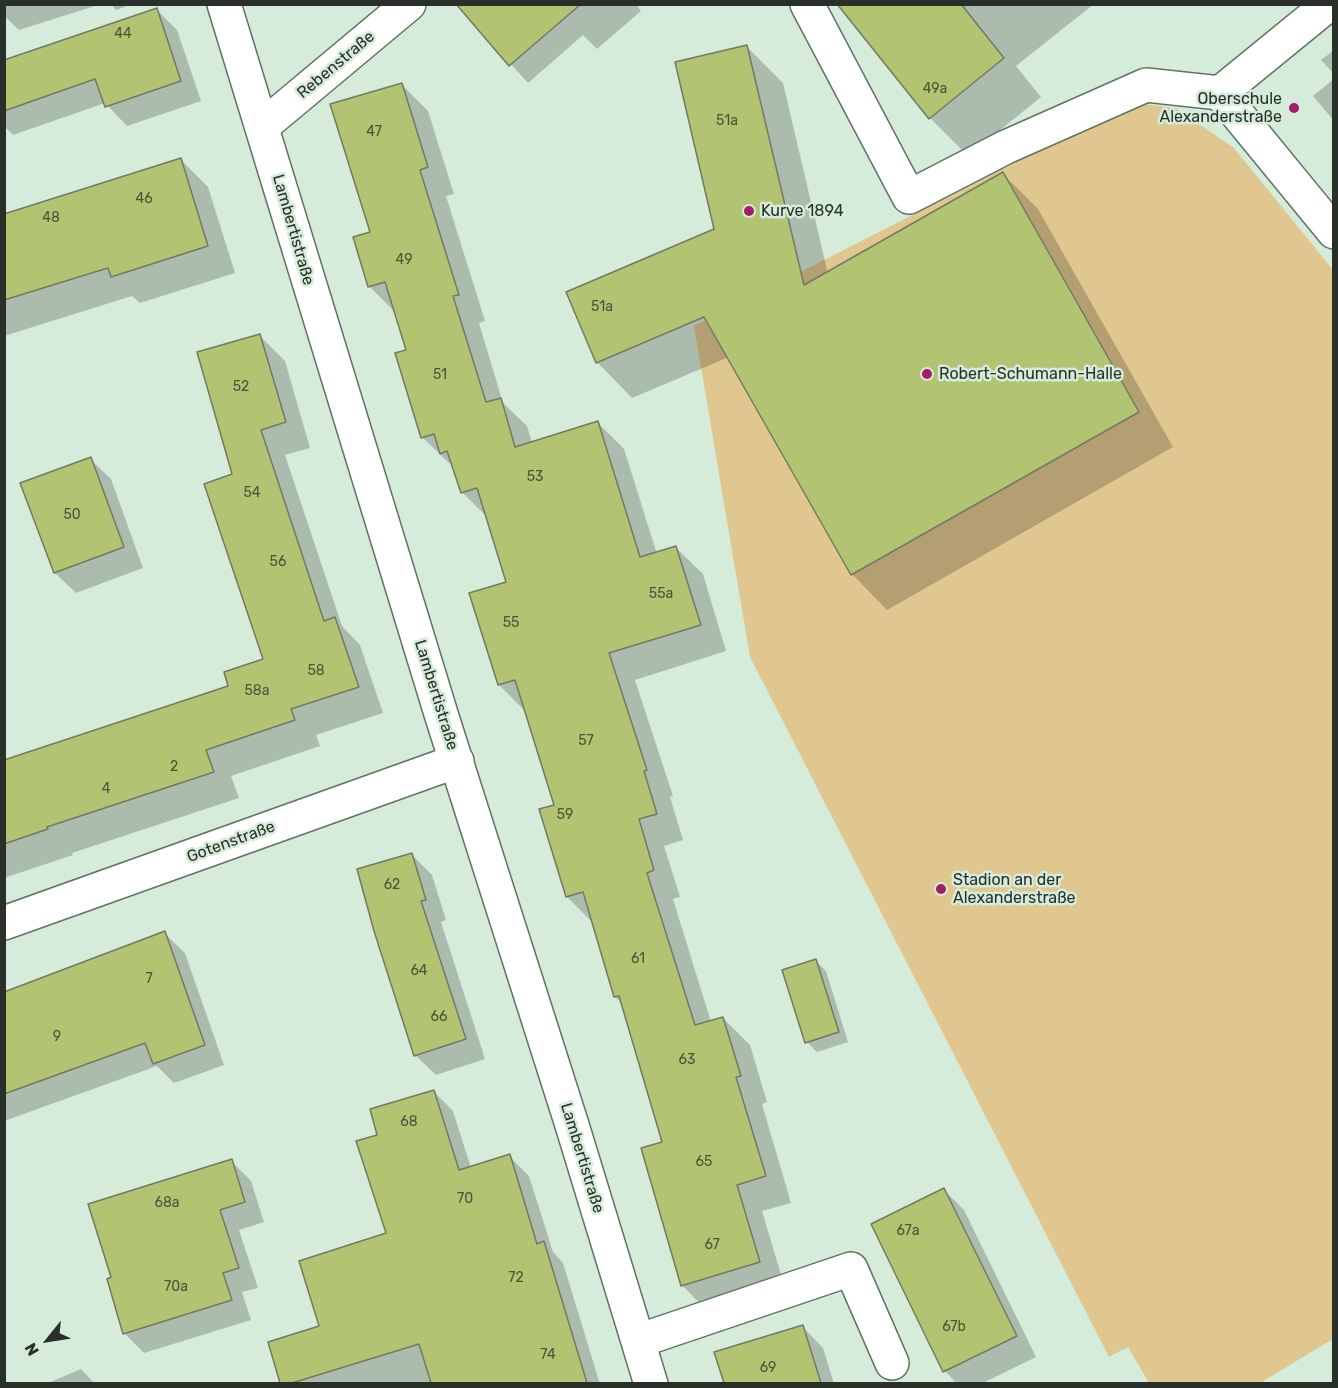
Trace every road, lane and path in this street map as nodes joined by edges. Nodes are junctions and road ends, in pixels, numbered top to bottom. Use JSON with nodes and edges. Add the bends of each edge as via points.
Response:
{"nodes":[{"id":1,"x":224,"y":4,"type":"edge"},
{"id":2,"x":409,"y":4,"type":"edge"},
{"id":3,"x":807,"y":4,"type":"edge"},
{"id":4,"x":1329,"y":4,"type":"edge"},
{"id":5,"x":1220,"y":93,"type":"junction"},
{"id":6,"x":263,"y":126,"type":"junction"},
{"id":7,"x":1334,"y":232,"type":"edge"},
{"id":8,"x":456,"y":761,"type":"junction"},
{"id":9,"x":4,"y":922,"type":"edge"},
{"id":10,"x":638,"y":1341,"type":"junction"},
{"id":11,"x":892,"y":1363,"type":"dead end"},
{"id":12,"x":651,"y":1383,"type":"edge"}],
"edges":[{"from":1,"to":6,"type":"street","name":"Lambertistraße"},
{"from":2,"to":6,"type":"street","name":"Rebenstraße"},
{"from":3,"to":5,"type":"street","via":[[909,197],[1006,147],[1146,85]]},
{"from":4,"to":5,"type":"street"},
{"from":5,"to":7,"type":"street"},
{"from":6,"to":8,"type":"street","name":"Lambertistraße"},
{"from":8,"to":9,"type":"street","name":"Gotenstraße"},
{"from":8,"to":10,"type":"street","name":"Lambertistraße"},
{"from":10,"to":11,"type":"street","via":[[851,1269]]},
{"from":10,"to":12,"type":"street","name":"Lambertistraße"}]}
